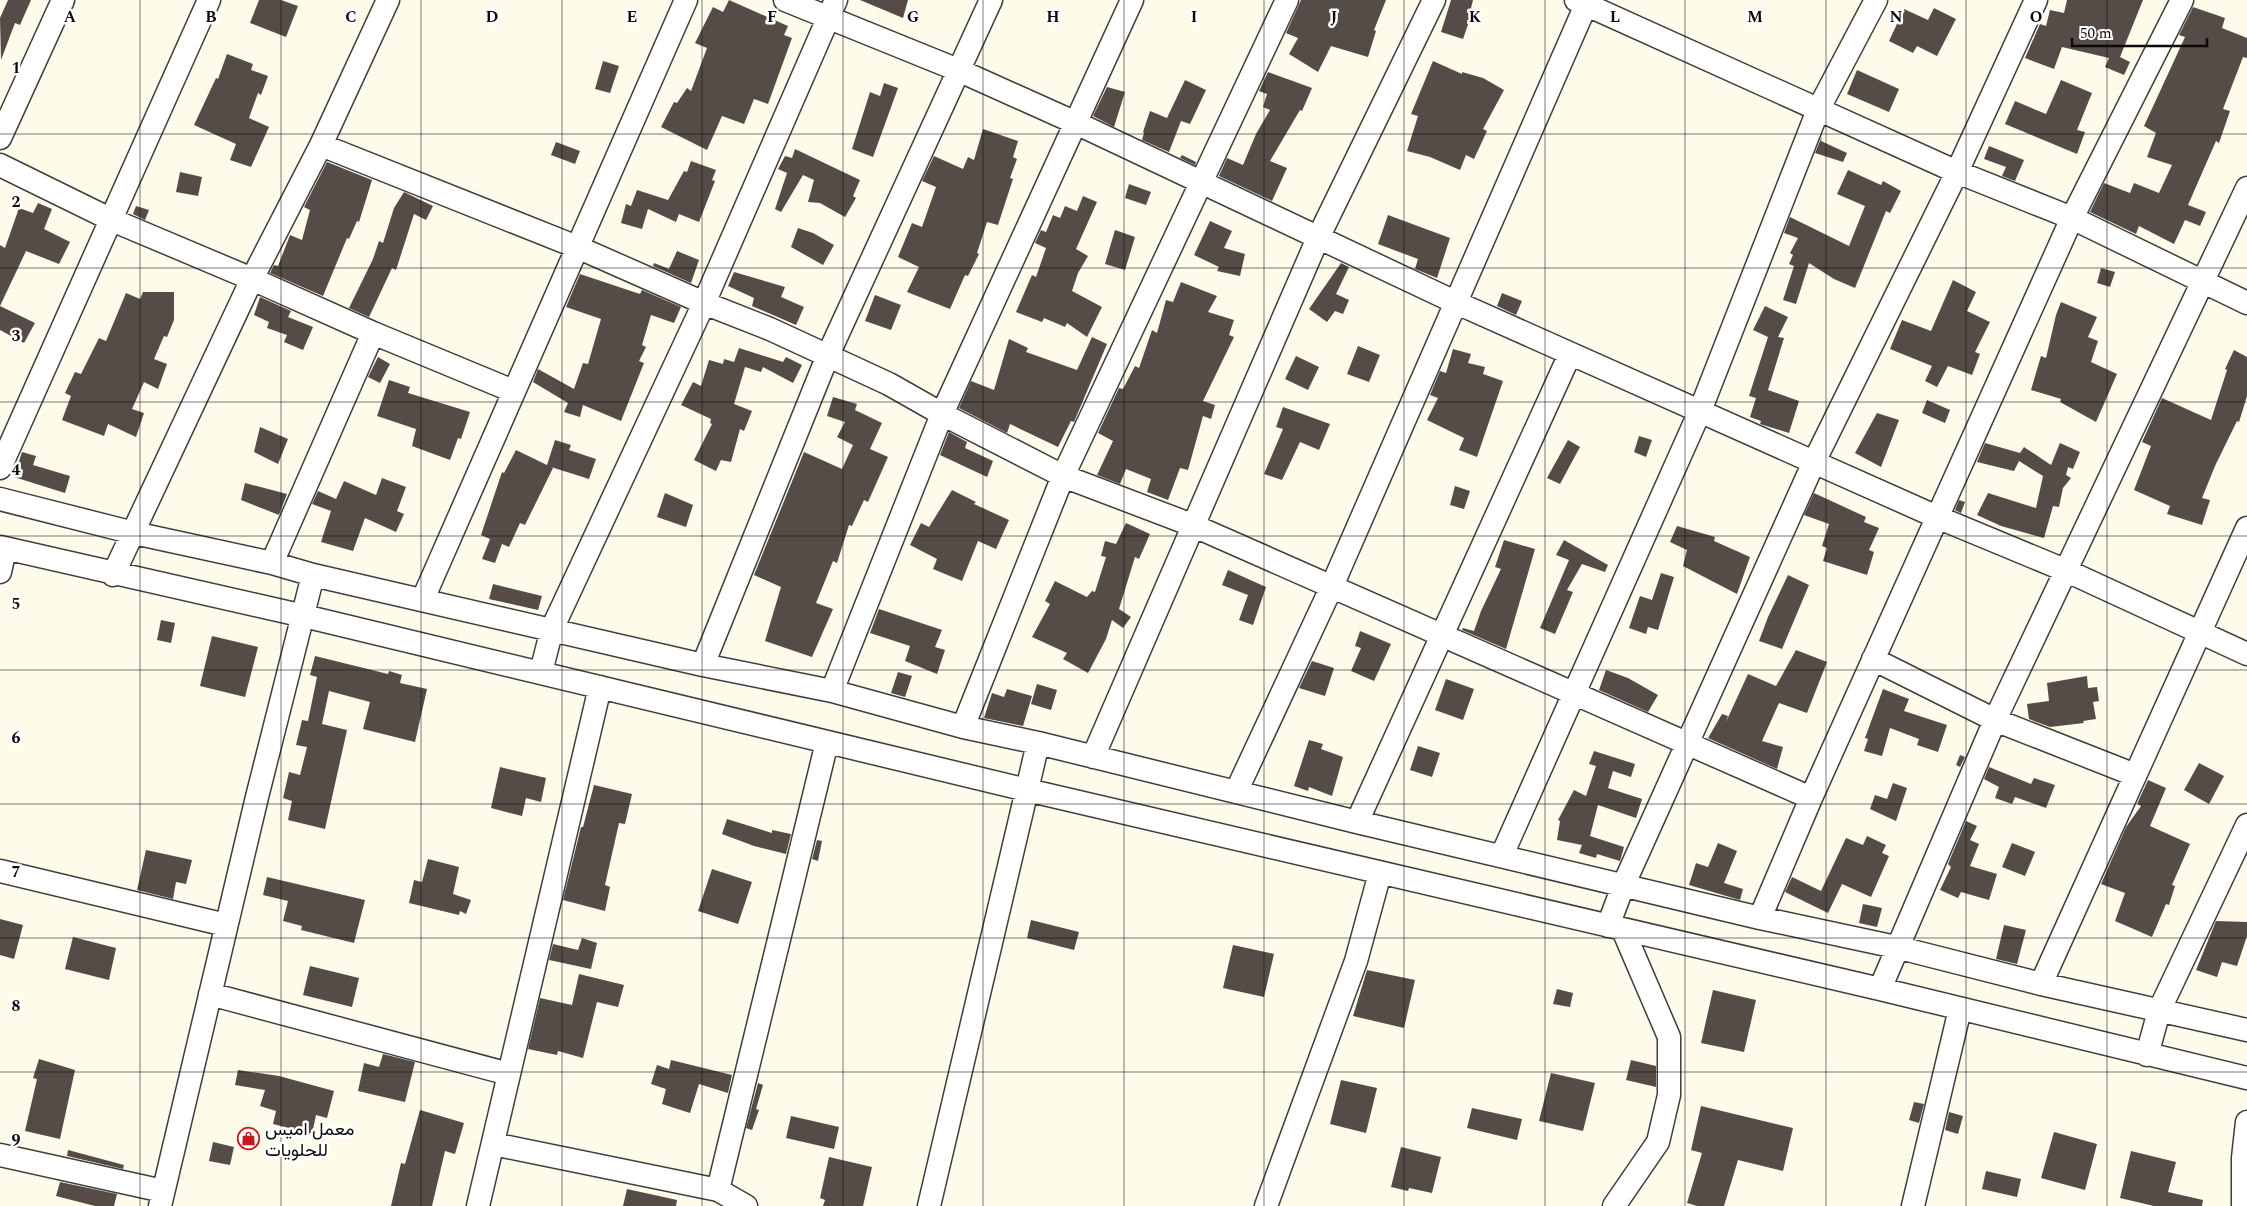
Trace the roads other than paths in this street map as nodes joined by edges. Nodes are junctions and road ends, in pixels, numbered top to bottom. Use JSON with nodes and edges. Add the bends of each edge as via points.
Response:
{"nodes":[{"id":1,"x":63,"y":0,"type":"edge"},
{"id":2,"x":209,"y":0,"type":"edge"},
{"id":3,"x":686,"y":0,"type":"edge"},
{"id":4,"x":785,"y":0,"type":"edge"},
{"id":5,"x":991,"y":0,"type":"edge"},
{"id":6,"x":1132,"y":0,"type":"edge"},
{"id":7,"x":1287,"y":0,"type":"edge"},
{"id":8,"x":1434,"y":0,"type":"edge"},
{"id":9,"x":1876,"y":0,"type":"edge"},
{"id":10,"x":2036,"y":0,"type":"edge"},
{"id":11,"x":2182,"y":0,"type":"edge"},
{"id":12,"x":385,"y":1,"type":"edge"},
{"id":13,"x":1584,"y":2,"type":"edge"},
{"id":14,"x":832,"y":8,"type":"edge"},
{"id":15,"x":958,"y":70,"type":"junction"},
{"id":16,"x":1818,"y":110,"type":"junction"},
{"id":17,"x":1076,"y":122,"type":"junction"},
{"id":18,"x":0,"y":138,"type":"edge"},
{"id":19,"x":321,"y":145,"type":"junction"},
{"id":20,"x":0,"y":166,"type":"edge"},
{"id":21,"x":1957,"y":172,"type":"junction"},
{"id":22,"x":1200,"y":182,"type":"junction"},
{"id":23,"x":2247,"y":188,"type":"edge"},
{"id":24,"x":2072,"y":218,"type":"junction"},
{"id":25,"x":112,"y":220,"type":"junction"},
{"id":26,"x":1318,"y":238,"type":"junction"},
{"id":27,"x":577,"y":247,"type":"junction"},
{"id":28,"x":252,"y":279,"type":"junction"},
{"id":29,"x":2202,"y":283,"type":"junction"},
{"id":30,"x":704,"y":303,"type":"junction"},
{"id":31,"x":1457,"y":303,"type":"junction"},
{"id":32,"x":2247,"y":303,"type":"edge"},
{"id":33,"x":373,"y":334,"type":"junction"},
{"id":34,"x":828,"y":354,"type":"junction"},
{"id":35,"x":1570,"y":354,"type":"junction"},
{"id":36,"x":513,"y":391,"type":"junction"},
{"id":37,"x":1700,"y":411,"type":"junction"},
{"id":38,"x":942,"y":414,"type":"junction"},
{"id":39,"x":1814,"y":462,"type":"junction"},
{"id":40,"x":0,"y":468,"type":"edge"},
{"id":41,"x":1063,"y":476,"type":"junction"},
{"id":42,"x":0,"y":498,"type":"edge"},
{"id":43,"x":1937,"y":517,"type":"junction"},
{"id":44,"x":1192,"y":525,"type":"junction"},
{"id":45,"x":2247,"y":528,"type":"edge"},
{"id":46,"x":134,"y":533,"type":"junction"},
{"id":47,"x":3,"y":548,"type":"edge"},
{"id":48,"x":272,"y":563,"type":"junction"},
{"id":49,"x":2067,"y":571,"type":"junction"},
{"id":50,"x":0,"y":572,"type":"edge"},
{"id":51,"x":113,"y":574,"type":"junction"},
{"id":52,"x":313,"y":575,"type":"junction"},
{"id":53,"x":1332,"y":586,"type":"junction"},
{"id":54,"x":423,"y":599,"type":"junction"},
{"id":55,"x":304,"y":616,"type":"junction"},
{"id":56,"x":552,"y":629,"type":"junction"},
{"id":57,"x":2201,"y":634,"type":"junction"},
{"id":58,"x":1444,"y":636,"type":"junction"},
{"id":59,"x":2247,"y":654,"type":"edge"},
{"id":60,"x":1873,"y":658,"type":"junction"},
{"id":61,"x":703,"y":665,"type":"junction"},
{"id":62,"x":542,"y":672,"type":"junction"},
{"id":63,"x":600,"y":687,"type":"junction"},
{"id":64,"x":832,"y":691,"type":"junction"},
{"id":65,"x":1573,"y":694,"type":"junction"},
{"id":66,"x":1995,"y":720,"type":"junction"},
{"id":67,"x":964,"y":727,"type":"junction"},
{"id":68,"x":827,"y":742,"type":"junction"},
{"id":69,"x":1038,"y":743,"type":"junction"},
{"id":70,"x":1688,"y":744,"type":"junction"},
{"id":71,"x":1093,"y":756,"type":"junction"},
{"id":72,"x":2135,"y":775,"type":"junction"},
{"id":73,"x":1026,"y":790,"type":"junction"},
{"id":74,"x":1236,"y":792,"type":"junction"},
{"id":75,"x":1811,"y":798,"type":"junction"},
{"id":76,"x":1357,"y":822,"type":"junction"},
{"id":77,"x":2246,"y":829,"type":"edge"},
{"id":78,"x":1502,"y":855,"type":"junction"},
{"id":79,"x":0,"y":871,"type":"edge"},
{"id":80,"x":1380,"y":873,"type":"junction"},
{"id":81,"x":1623,"y":886,"type":"junction"},
{"id":82,"x":1760,"y":918,"type":"junction"},
{"id":83,"x":226,"y":925,"type":"junction"},
{"id":84,"x":1615,"y":928,"type":"junction"},
{"id":85,"x":1896,"y":947,"type":"junction"},
{"id":86,"x":2041,"y":984,"type":"junction"},
{"id":87,"x":1880,"y":989,"type":"junction"},
{"id":88,"x":210,"y":994,"type":"junction"},
{"id":89,"x":1960,"y":1009,"type":"junction"},
{"id":90,"x":2159,"y":1011,"type":"junction"},
{"id":91,"x":2247,"y":1030,"type":"edge"},
{"id":92,"x":2147,"y":1054,"type":"junction"},
{"id":93,"x":509,"y":1074,"type":"junction"},
{"id":94,"x":2247,"y":1078,"type":"edge"},
{"id":95,"x":2247,"y":1122,"type":"edge"},
{"id":96,"x":493,"y":1144,"type":"junction"},
{"id":97,"x":0,"y":1155,"type":"edge"},
{"id":98,"x":718,"y":1190,"type":"junction"},
{"id":99,"x":161,"y":1199,"type":"edge"},
{"id":100,"x":478,"y":1206,"type":"edge"},
{"id":101,"x":746,"y":1206,"type":"edge"},
{"id":102,"x":929,"y":1206,"type":"edge"},
{"id":103,"x":1266,"y":1206,"type":"edge"},
{"id":104,"x":1614,"y":1206,"type":"edge"},
{"id":105,"x":1913,"y":1206,"type":"edge"},
{"id":106,"x":2244,"y":1206,"type":"edge"}],
"edges":[{"from":1,"to":18,"type":"street"},
{"from":2,"to":25,"type":"street"},
{"from":3,"to":27,"type":"street"},
{"from":4,"to":14,"type":"street"},
{"from":5,"to":15,"type":"street"},
{"from":6,"to":17,"type":"street"},
{"from":7,"to":22,"type":"street"},
{"from":8,"to":26,"type":"street"},
{"from":9,"to":16,"type":"street"},
{"from":10,"to":21,"type":"street"},
{"from":11,"to":24,"type":"street"},
{"from":12,"to":19,"type":"street"},
{"from":13,"to":16,"type":"street"},
{"from":13,"to":31,"type":"street"},
{"from":14,"to":15,"type":"street"},
{"from":14,"to":30,"type":"street"},
{"from":15,"to":17,"type":"street"},
{"from":15,"to":34,"type":"street"},
{"from":16,"to":21,"type":"street"},
{"from":16,"to":37,"type":"street"},
{"from":17,"to":22,"type":"street"},
{"from":17,"to":38,"type":"street"},
{"from":19,"to":27,"type":"street"},
{"from":19,"to":28,"type":"street"},
{"from":20,"to":25,"type":"street"},
{"from":21,"to":24,"type":"street"},
{"from":21,"to":39,"type":"street"},
{"from":22,"to":26,"type":"street"},
{"from":22,"to":41,"type":"street"},
{"from":23,"to":29,"type":"street"},
{"from":24,"to":29,"type":"street"},
{"from":24,"to":43,"type":"street"},
{"from":25,"to":28,"type":"street"},
{"from":25,"to":40,"type":"street"},
{"from":26,"to":31,"type":"street"},
{"from":26,"to":44,"type":"street"},
{"from":27,"to":30,"type":"street"},
{"from":27,"to":36,"type":"street"},
{"from":28,"to":33,"type":"street"},
{"from":28,"to":46,"type":"street"},
{"from":29,"to":32,"type":"street"},
{"from":29,"to":49,"type":"street"},
{"from":30,"to":34,"type":"street"},
{"from":30,"to":56,"type":"street"},
{"from":31,"to":35,"type":"street"},
{"from":31,"to":53,"type":"street"},
{"from":33,"to":36,"type":"street"},
{"from":33,"to":48,"type":"street"},
{"from":34,"to":38,"type":"street"},
{"from":34,"to":61,"type":"street"},
{"from":35,"to":37,"type":"street"},
{"from":35,"to":58,"type":"street"},
{"from":36,"to":54,"type":"street"},
{"from":37,"to":39,"type":"street"},
{"from":37,"to":65,"type":"street"},
{"from":38,"to":41,"type":"street"},
{"from":38,"to":64,"type":"street"},
{"from":39,"to":43,"type":"street"},
{"from":39,"to":70,"type":"street"},
{"from":41,"to":44,"type":"street"},
{"from":41,"to":67,"type":"street"},
{"from":42,"to":46,"type":"street"},
{"from":43,"to":49,"type":"street"},
{"from":43,"to":60,"type":"street"},
{"from":44,"to":53,"type":"street"},
{"from":44,"to":71,"type":"street"},
{"from":45,"to":57,"type":"street"},
{"from":46,"to":48,"type":"street"},
{"from":46,"to":51,"type":"street"},
{"from":47,"to":50,"type":"street"},
{"from":47,"to":51,"type":"street"},
{"from":48,"to":52,"type":"street"},
{"from":49,"to":57,"type":"street"},
{"from":49,"to":66,"type":"street"},
{"from":51,"to":55,"type":"street"},
{"from":52,"to":54,"type":"street"},
{"from":52,"to":55,"type":"street"},
{"from":53,"to":58,"type":"street"},
{"from":53,"to":74,"type":"street"},
{"from":54,"to":56,"type":"street"},
{"from":55,"to":62,"type":"street"},
{"from":55,"to":83,"type":"street"},
{"from":56,"to":61,"type":"street"},
{"from":56,"to":62,"type":"street"},
{"from":57,"to":59,"type":"street"},
{"from":57,"to":72,"type":"street"},
{"from":58,"to":65,"type":"street"},
{"from":58,"to":76,"type":"street"},
{"from":60,"to":66,"type":"street"},
{"from":60,"to":75,"type":"street"},
{"from":61,"to":64,"type":"street"},
{"from":62,"to":63,"type":"street"},
{"from":63,"to":68,"type":"street"},
{"from":63,"to":93,"type":"street"},
{"from":64,"to":67,"type":"street"},
{"from":65,"to":70,"type":"street"},
{"from":65,"to":78,"type":"street"},
{"from":66,"to":72,"type":"street"},
{"from":66,"to":85,"type":"street"},
{"from":67,"to":69,"type":"street"},
{"from":68,"to":73,"type":"street"},
{"from":68,"to":98,"type":"street"},
{"from":69,"to":71,"type":"street"},
{"from":69,"to":73,"type":"street"},
{"from":70,"to":75,"type":"street"},
{"from":70,"to":81,"type":"street"},
{"from":71,"to":74,"type":"street"},
{"from":72,"to":86,"type":"street"},
{"from":73,"to":80,"type":"street"},
{"from":73,"to":102,"type":"street"},
{"from":74,"to":76,"type":"street"},
{"from":75,"to":82,"type":"street"},
{"from":76,"to":78,"type":"street"},
{"from":77,"to":90,"type":"street"},
{"from":78,"to":81,"type":"street"},
{"from":79,"to":83,"type":"street"},
{"from":80,"to":84,"type":"street"},
{"from":80,"to":103,"type":"street","via":[[1356,961]]},
{"from":81,"to":82,"type":"street"},
{"from":81,"to":84,"type":"street"},
{"from":82,"to":85,"type":"street"},
{"from":83,"to":88,"type":"street"},
{"from":84,"to":87,"type":"street"},
{"from":84,"to":104,"type":"street","via":[[1668,1036],[1669,1095],[1658,1142]]},
{"from":85,"to":86,"type":"street"},
{"from":85,"to":87,"type":"street"},
{"from":86,"to":90,"type":"street"},
{"from":87,"to":89,"type":"street"},
{"from":88,"to":93,"type":"street"},
{"from":88,"to":99,"type":"street"},
{"from":89,"to":92,"type":"street"},
{"from":89,"to":105,"type":"street"},
{"from":90,"to":91,"type":"street"},
{"from":90,"to":92,"type":"street"},
{"from":92,"to":94,"type":"street"},
{"from":93,"to":96,"type":"street"},
{"from":95,"to":106,"type":"street","via":[[2243,1158]]},
{"from":96,"to":98,"type":"street"},
{"from":96,"to":100,"type":"street"},
{"from":97,"to":99,"type":"street"},
{"from":98,"to":101,"type":"street"}]}
